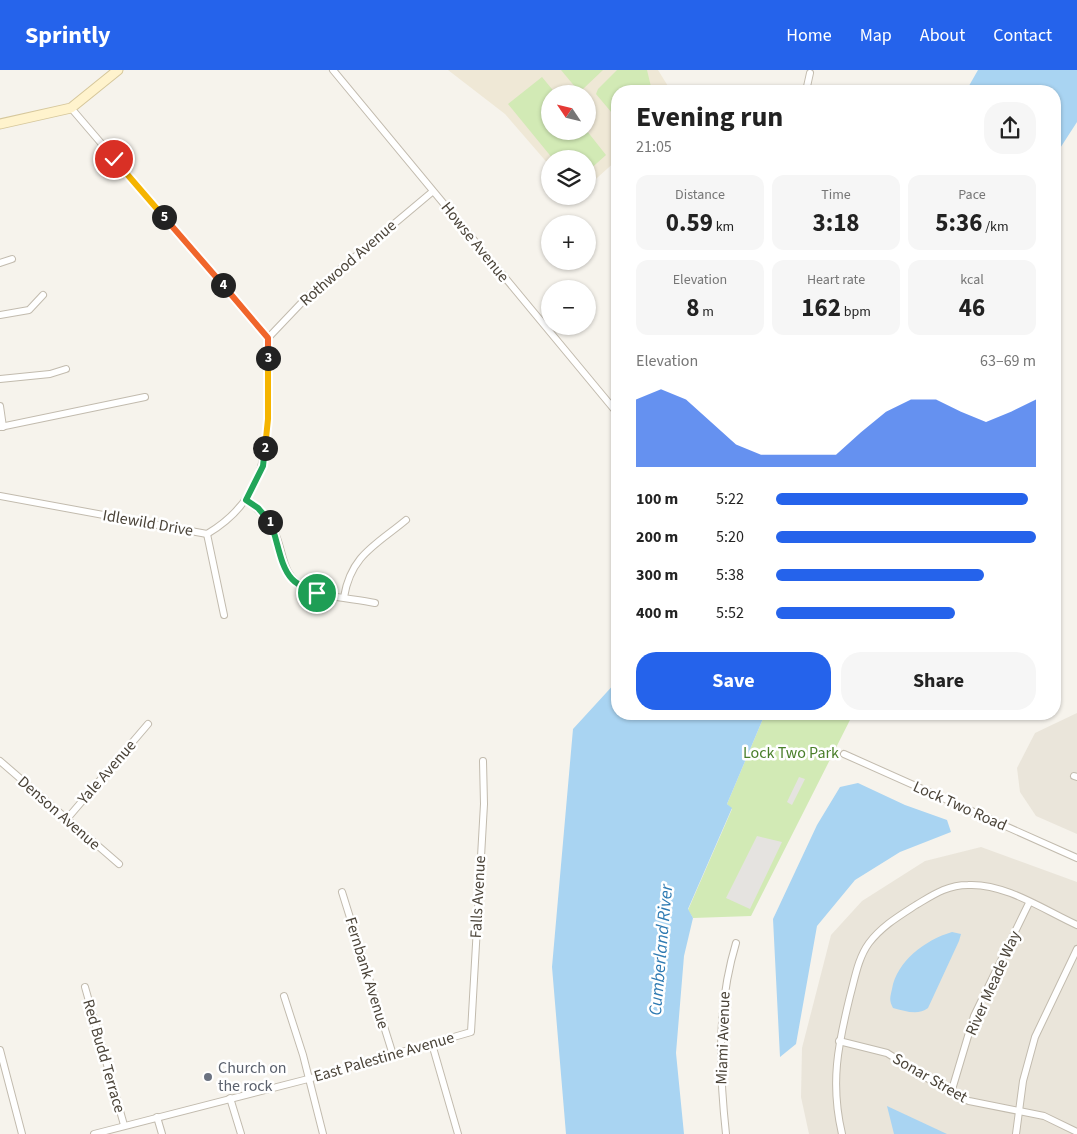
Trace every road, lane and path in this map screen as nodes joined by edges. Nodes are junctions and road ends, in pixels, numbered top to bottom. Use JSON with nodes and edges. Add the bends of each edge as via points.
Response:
{"nodes":[{"id":1,"x":118,"y":70,"type":"edge"},
{"id":2,"x":333,"y":70,"type":"edge"},
{"id":3,"x":810,"y":73,"type":"dead end"},
{"id":4,"x":807,"y":85,"type":"edge"},
{"id":5,"x":71,"y":108,"type":"junction"},
{"id":6,"x":0,"y":124,"type":"edge"},
{"id":7,"x":432,"y":192,"type":"junction"},
{"id":8,"x":12,"y":260,"type":"dead end"},
{"id":9,"x":0,"y":263,"type":"edge"},
{"id":10,"x":43,"y":295,"type":"dead end"},
{"id":11,"x":0,"y":315,"type":"edge"},
{"id":12,"x":268,"y":338,"type":"junction"},
{"id":13,"x":66,"y":369,"type":"dead end"},
{"id":14,"x":0,"y":379,"type":"edge"},
{"id":15,"x":145,"y":397,"type":"dead end"},
{"id":16,"x":0,"y":406,"type":"edge"},
{"id":17,"x":611,"y":406,"type":"edge"},
{"id":18,"x":2,"y":427,"type":"edge"},
{"id":19,"x":0,"y":496,"type":"edge"},
{"id":20,"x":246,"y":500,"type":"junction"},
{"id":21,"x":406,"y":520,"type":"dead end"},
{"id":22,"x":207,"y":534,"type":"junction"},
{"id":23,"x":344,"y":597,"type":"junction"},
{"id":24,"x":375,"y":603,"type":"dead end"},
{"id":25,"x":224,"y":614,"type":"dead end"},
{"id":26,"x":148,"y":724,"type":"dead end"},
{"id":27,"x":844,"y":754,"type":"dead end"},
{"id":28,"x":0,"y":761,"type":"edge"},
{"id":29,"x":483,"y":761,"type":"dead end"},
{"id":30,"x":66,"y":820,"type":"junction"},
{"id":31,"x":1077,"y":858,"type":"edge"},
{"id":32,"x":119,"y":864,"type":"dead end"},
{"id":33,"x":342,"y":892,"type":"dead end"},
{"id":34,"x":1029,"y":903,"type":"junction"},
{"id":35,"x":1077,"y":925,"type":"edge"},
{"id":36,"x":736,"y":943,"type":"dead end"},
{"id":37,"x":1077,"y":949,"type":"edge"},
{"id":38,"x":85,"y":986,"type":"dead end"},
{"id":39,"x":284,"y":996,"type":"dead end"},
{"id":40,"x":470,"y":1032,"type":"joint"},
{"id":41,"x":839,"y":1041,"type":"junction"},
{"id":42,"x":432,"y":1044,"type":"junction"},
{"id":43,"x":0,"y":1050,"type":"edge"},
{"id":44,"x":393,"y":1055,"type":"junction"},
{"id":45,"x":308,"y":1079,"type":"junction"},
{"id":46,"x":951,"y":1093,"type":"junction"},
{"id":47,"x":230,"y":1098,"type":"junction"},
{"id":48,"x":1020,"y":1112,"type":"junction"},
{"id":49,"x":157,"y":1117,"type":"junction"},
{"id":50,"x":124,"y":1125,"type":"junction"},
{"id":51,"x":1077,"y":1132,"type":"edge"},
{"id":52,"x":22,"y":1134,"type":"edge"},
{"id":53,"x":94,"y":1134,"type":"edge"},
{"id":54,"x":162,"y":1134,"type":"edge"},
{"id":55,"x":241,"y":1134,"type":"edge"},
{"id":56,"x":323,"y":1134,"type":"edge"},
{"id":57,"x":458,"y":1134,"type":"edge"},
{"id":58,"x":726,"y":1134,"type":"edge"},
{"id":59,"x":842,"y":1134,"type":"edge"},
{"id":60,"x":1016,"y":1134,"type":"edge"}],
"edges":[{"from":1,"to":5,"type":"main road"},
{"from":2,"to":7,"type":"street","name":"Howse Avenue"},
{"from":3,"to":4,"type":"street"},
{"from":5,"to":6,"type":"main road"},
{"from":5,"to":12,"type":"street"},
{"from":7,"to":12,"type":"street","name":"Rothwood Avenue","via":[[307,297]]},
{"from":7,"to":17,"type":"street","name":"Howse Avenue"},
{"from":8,"to":9,"type":"street"},
{"from":10,"to":11,"type":"street","via":[[29,310]]},
{"from":12,"to":20,"type":"street","name":"Idlewild Drive","via":[[268,419],[263,466]]},
{"from":13,"to":14,"type":"street","via":[[50,374]]},
{"from":15,"to":18,"type":"street"},
{"from":16,"to":18,"type":"street"},
{"from":19,"to":22,"type":"street","name":"Idlewild Drive"},
{"from":20,"to":22,"type":"street","name":"Idlewild Drive","via":[[223,524]]},
{"from":20,"to":23,"type":"street","via":[[258,508],[270,523],[292,579],[317,593]]},
{"from":21,"to":23,"type":"street","via":[[358,560],[347,578]]},
{"from":22,"to":25,"type":"street"},
{"from":23,"to":24,"type":"street"},
{"from":26,"to":30,"type":"street","name":"Yale Avenue"},
{"from":27,"to":31,"type":"street","name":"Lock Two Road"},
{"from":28,"to":30,"type":"street","name":"Denson Avenue"},
{"from":29,"to":40,"type":"street","name":"Falls Avenue","via":[[484,804]]},
{"from":30,"to":32,"type":"street","name":"Denson Avenue"},
{"from":33,"to":44,"type":"street","name":"Fernbank Avenue"},
{"from":34,"to":35,"type":"street"},
{"from":34,"to":41,"type":"street","via":[[989,886],[967,884],[942,889],[884,926],[858,962]]},
{"from":34,"to":46,"type":"street","name":"River Meade Way","via":[[974,1016]]},
{"from":36,"to":58,"type":"street","name":"Miami Avenue","via":[[726,975],[720,1028]]},
{"from":37,"to":48,"type":"street","via":[[1035,1036]]},
{"from":38,"to":50,"type":"street","name":"Red Budd Terrace"},
{"from":39,"to":45,"type":"street"},
{"from":40,"to":42,"type":"street","name":"East Palestine Avenue"},
{"from":41,"to":46,"type":"street","name":"Sonar Street","via":[[887,1053]]},
{"from":41,"to":59,"type":"street","via":[[834,1089]]},
{"from":42,"to":44,"type":"street","name":"East Palestine Avenue"},
{"from":42,"to":57,"type":"street"},
{"from":43,"to":52,"type":"street"},
{"from":44,"to":45,"type":"street","name":"East Palestine Avenue"},
{"from":45,"to":47,"type":"street","name":"East Palestine Avenue"},
{"from":45,"to":56,"type":"street"},
{"from":46,"to":48,"type":"street","name":"Sonar Street","via":[[969,1101]]},
{"from":47,"to":49,"type":"street","name":"East Palestine Avenue"},
{"from":47,"to":55,"type":"street"},
{"from":48,"to":51,"type":"street","name":"Sonar Street","via":[[1044,1116]]},
{"from":48,"to":60,"type":"street"},
{"from":49,"to":50,"type":"street","name":"East Palestine Avenue"},
{"from":49,"to":54,"type":"street"},
{"from":50,"to":53,"type":"street","name":"East Palestine Avenue"}]}
